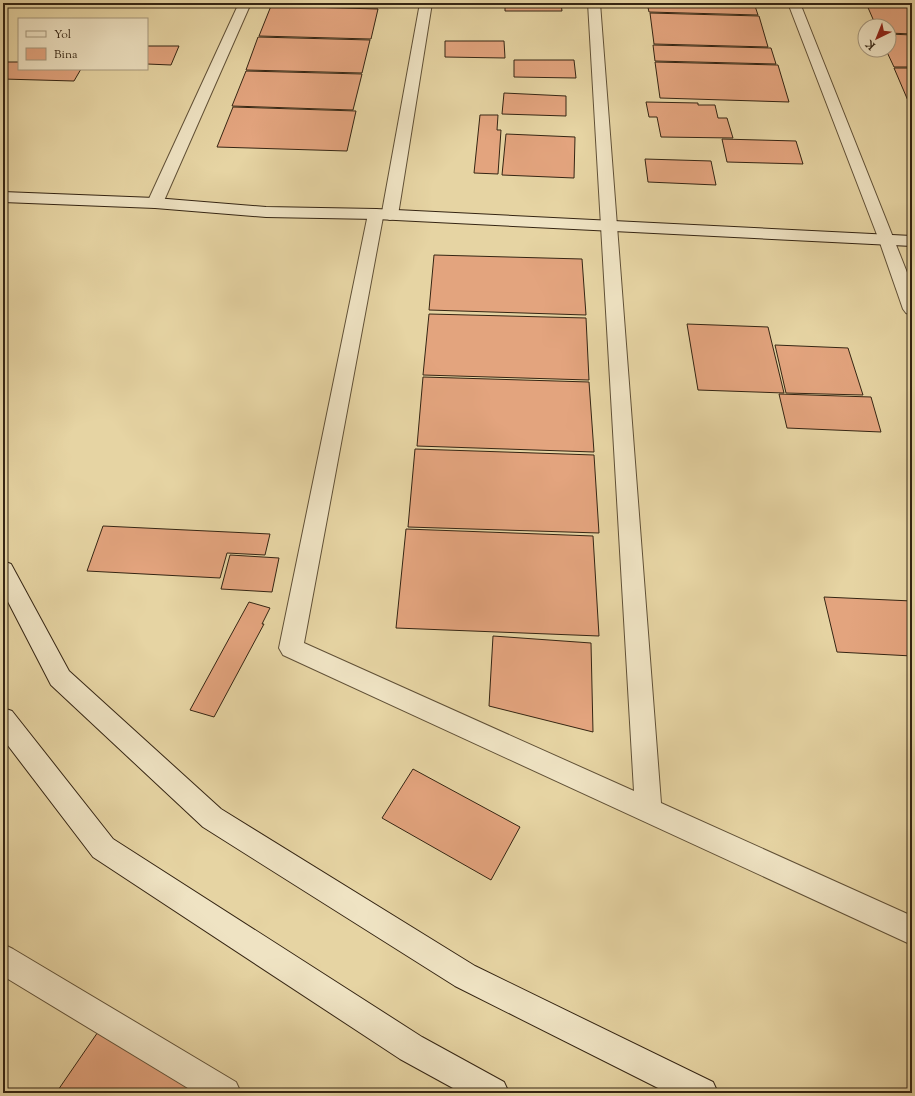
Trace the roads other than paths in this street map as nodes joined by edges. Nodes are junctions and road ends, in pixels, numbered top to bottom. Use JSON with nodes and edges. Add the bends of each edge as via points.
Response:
{"nodes":[{"id":1,"x":245,"y":3,"type":"edge"},
{"id":2,"x":426,"y":3,"type":"edge"},
{"id":3,"x":594,"y":3,"type":"edge"},
{"id":4,"x":794,"y":3,"type":"edge"},
{"id":5,"x":3,"y":197,"type":"edge"},
{"id":6,"x":155,"y":203,"type":"junction"},
{"id":7,"x":383,"y":215,"type":"junction"},
{"id":8,"x":609,"y":226,"type":"junction"},
{"id":9,"x":887,"y":240,"type":"junction"},
{"id":10,"x":912,"y":241,"type":"edge"},
{"id":11,"x":912,"y":309,"type":"edge"},
{"id":12,"x":3,"y":570,"type":"edge"},
{"id":13,"x":3,"y":719,"type":"edge"},
{"id":14,"x":648,"y":811,"type":"junction"},
{"id":15,"x":912,"y":931,"type":"edge"},
{"id":16,"x":3,"y":959,"type":"edge"},
{"id":17,"x":225,"y":1093,"type":"edge"},
{"id":18,"x":493,"y":1093,"type":"edge"},
{"id":19,"x":702,"y":1093,"type":"edge"}],
"edges":[{"from":1,"to":6,"type":"street"},
{"from":2,"to":7,"type":"street"},
{"from":3,"to":8,"type":"street"},
{"from":4,"to":9,"type":"street"},
{"from":5,"to":6,"type":"street"},
{"from":6,"to":7,"type":"street","via":[[266,212]]},
{"from":7,"to":8,"type":"street"},
{"from":7,"to":14,"type":"street","via":[[291,648]]},
{"from":8,"to":9,"type":"street"},
{"from":8,"to":14,"type":"street"},
{"from":9,"to":10,"type":"street"},
{"from":9,"to":11,"type":"street"},
{"from":12,"to":19,"type":"street","via":[[60,678],[212,818],[465,976]]},
{"from":13,"to":18,"type":"street","via":[[103,848],[411,1048]]},
{"from":14,"to":15,"type":"street"},
{"from":16,"to":17,"type":"street"}]}
